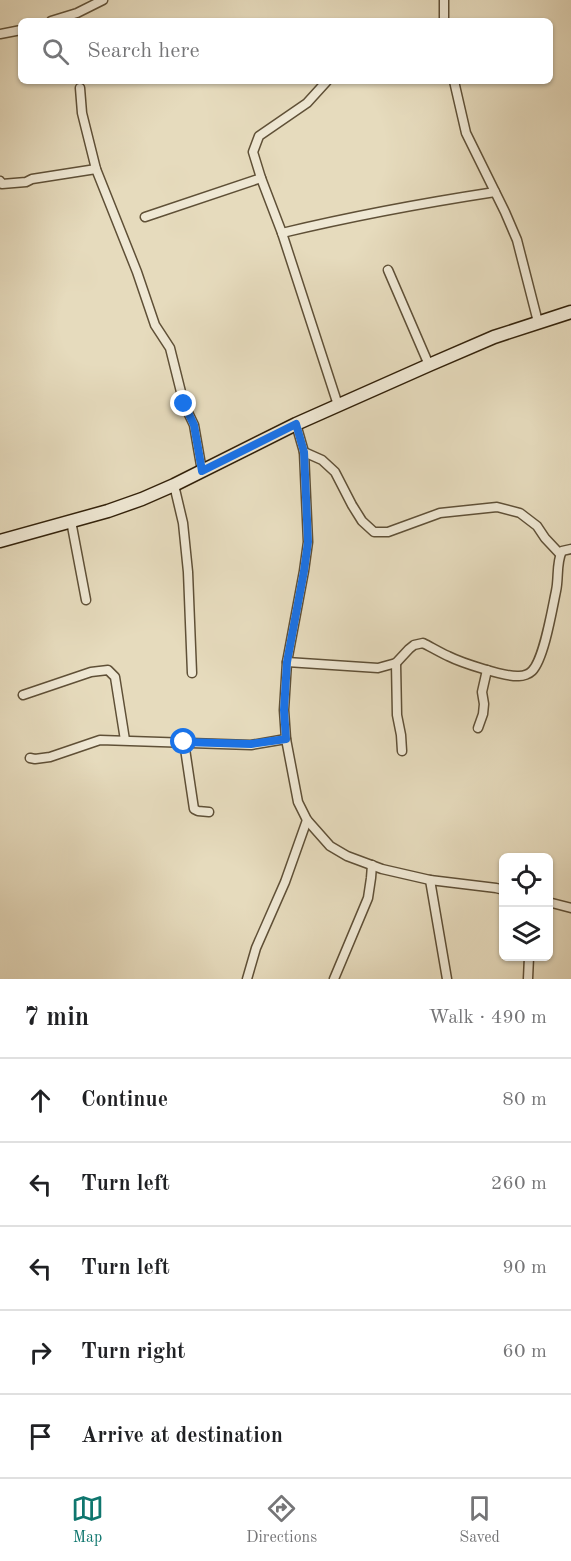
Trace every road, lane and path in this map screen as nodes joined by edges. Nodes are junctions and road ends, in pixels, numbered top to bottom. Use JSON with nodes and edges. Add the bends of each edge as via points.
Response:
{"nodes":[{"id":1,"x":104,"y":0,"type":"edge"},
{"id":2,"x":444,"y":0,"type":"edge"},
{"id":3,"x":61,"y":18,"type":"edge"},
{"id":4,"x":444,"y":18,"type":"edge"},
{"id":5,"x":18,"y":31,"type":"edge"},
{"id":6,"x":0,"y":34,"type":"edge"},
{"id":7,"x":324,"y":84,"type":"edge"},
{"id":8,"x":455,"y":84,"type":"edge"},
{"id":9,"x":80,"y":88,"type":"dead end"},
{"id":10,"x":96,"y":169,"type":"junction"},
{"id":11,"x":261,"y":178,"type":"junction"},
{"id":12,"x":0,"y":181,"type":"edge"},
{"id":13,"x":495,"y":192,"type":"junction"},
{"id":14,"x":145,"y":217,"type":"dead end"},
{"id":15,"x":282,"y":233,"type":"junction"},
{"id":16,"x":388,"y":270,"type":"dead end"},
{"id":17,"x":571,"y":312,"type":"edge"},
{"id":18,"x":538,"y":322,"type":"junction"},
{"id":19,"x":429,"y":365,"type":"junction"},
{"id":20,"x":338,"y":405,"type":"junction"},
{"id":21,"x":296,"y":424,"type":"junction"},
{"id":22,"x":304,"y":452,"type":"junction"},
{"id":23,"x":202,"y":471,"type":"junction"},
{"id":24,"x":174,"y":485,"type":"junction"},
{"id":25,"x":71,"y":520,"type":"junction"},
{"id":26,"x":0,"y":541,"type":"edge"},
{"id":27,"x":571,"y":549,"type":"edge"},
{"id":28,"x":560,"y":554,"type":"junction"},
{"id":29,"x":86,"y":600,"type":"dead end"},
{"id":30,"x":287,"y":662,"type":"junction"},
{"id":31,"x":396,"y":663,"type":"junction"},
{"id":32,"x":487,"y":670,"type":"junction"},
{"id":33,"x":192,"y":673,"type":"dead end"},
{"id":34,"x":23,"y":695,"type":"dead end"},
{"id":35,"x":478,"y":728,"type":"dead end"},
{"id":36,"x":286,"y":739,"type":"junction"},
{"id":37,"x":125,"y":740,"type":"junction"},
{"id":38,"x":184,"y":742,"type":"junction"},
{"id":39,"x":402,"y":751,"type":"dead end"},
{"id":40,"x":30,"y":758,"type":"dead end"},
{"id":41,"x":209,"y":812,"type":"dead end"},
{"id":42,"x":307,"y":820,"type":"junction"},
{"id":43,"x":372,"y":865,"type":"junction"},
{"id":44,"x":430,"y":880,"type":"junction"},
{"id":45,"x":499,"y":889,"type":"edge"},
{"id":46,"x":553,"y":903,"type":"edge"},
{"id":47,"x":571,"y":908,"type":"edge"},
{"id":48,"x":529,"y":961,"type":"edge"},
{"id":49,"x":247,"y":979,"type":"edge"},
{"id":50,"x":334,"y":979,"type":"edge"},
{"id":51,"x":447,"y":979,"type":"edge"},
{"id":52,"x":528,"y":979,"type":"edge"}],
"edges":[{"from":1,"to":3,"type":"street"},
{"from":2,"to":4,"type":"street"},
{"from":5,"to":6,"type":"street"},
{"from":7,"to":11,"type":"street","via":[[307,103],[259,136],[253,152]]},
{"from":8,"to":13,"type":"street","via":[[466,134]]},
{"from":9,"to":10,"type":"street"},
{"from":10,"to":12,"type":"street","via":[[26,182]]},
{"from":10,"to":23,"type":"street","via":[[155,325],[170,348],[184,404],[194,425]]},
{"from":11,"to":14,"type":"street"},
{"from":11,"to":15,"type":"street"},
{"from":13,"to":15,"type":"street"},
{"from":13,"to":18,"type":"street","via":[[517,240]]},
{"from":15,"to":20,"type":"street"},
{"from":16,"to":19,"type":"street"},
{"from":17,"to":18,"type":"main road"},
{"from":18,"to":19,"type":"main road"},
{"from":19,"to":20,"type":"main road"},
{"from":20,"to":21,"type":"main road"},
{"from":21,"to":22,"type":"street"},
{"from":21,"to":23,"type":"main road"},
{"from":22,"to":28,"type":"street","via":[[322,460],[335,472],[362,521],[374,531],[388,532],[440,513],[496,507],[520,513],[537,526]]},
{"from":22,"to":30,"type":"street","via":[[308,542]]},
{"from":23,"to":24,"type":"main road"},
{"from":24,"to":25,"type":"main road","via":[[122,507]]},
{"from":24,"to":33,"type":"street","via":[[187,562]]},
{"from":25,"to":26,"type":"main road"},
{"from":25,"to":29,"type":"street"},
{"from":27,"to":28,"type":"street"},
{"from":28,"to":32,"type":"street","via":[[544,646],[533,670],[521,676]]},
{"from":30,"to":31,"type":"street","via":[[378,668]]},
{"from":30,"to":36,"type":"street"},
{"from":31,"to":32,"type":"street","via":[[414,645],[423,643],[448,657]]},
{"from":31,"to":39,"type":"street"},
{"from":32,"to":35,"type":"street"},
{"from":34,"to":37,"type":"street","via":[[108,670],[115,677]]},
{"from":36,"to":38,"type":"street","via":[[251,744]]},
{"from":36,"to":42,"type":"street","via":[[298,802]]},
{"from":37,"to":38,"type":"street"},
{"from":37,"to":40,"type":"street","via":[[100,740],[50,757]]},
{"from":38,"to":41,"type":"street","via":[[194,809]]},
{"from":42,"to":43,"type":"street","via":[[330,846]]},
{"from":42,"to":49,"type":"street"},
{"from":43,"to":44,"type":"street"},
{"from":43,"to":50,"type":"street","via":[[368,898]]},
{"from":44,"to":45,"type":"street"},
{"from":44,"to":51,"type":"street"},
{"from":46,"to":47,"type":"street"},
{"from":48,"to":52,"type":"street"}]}
